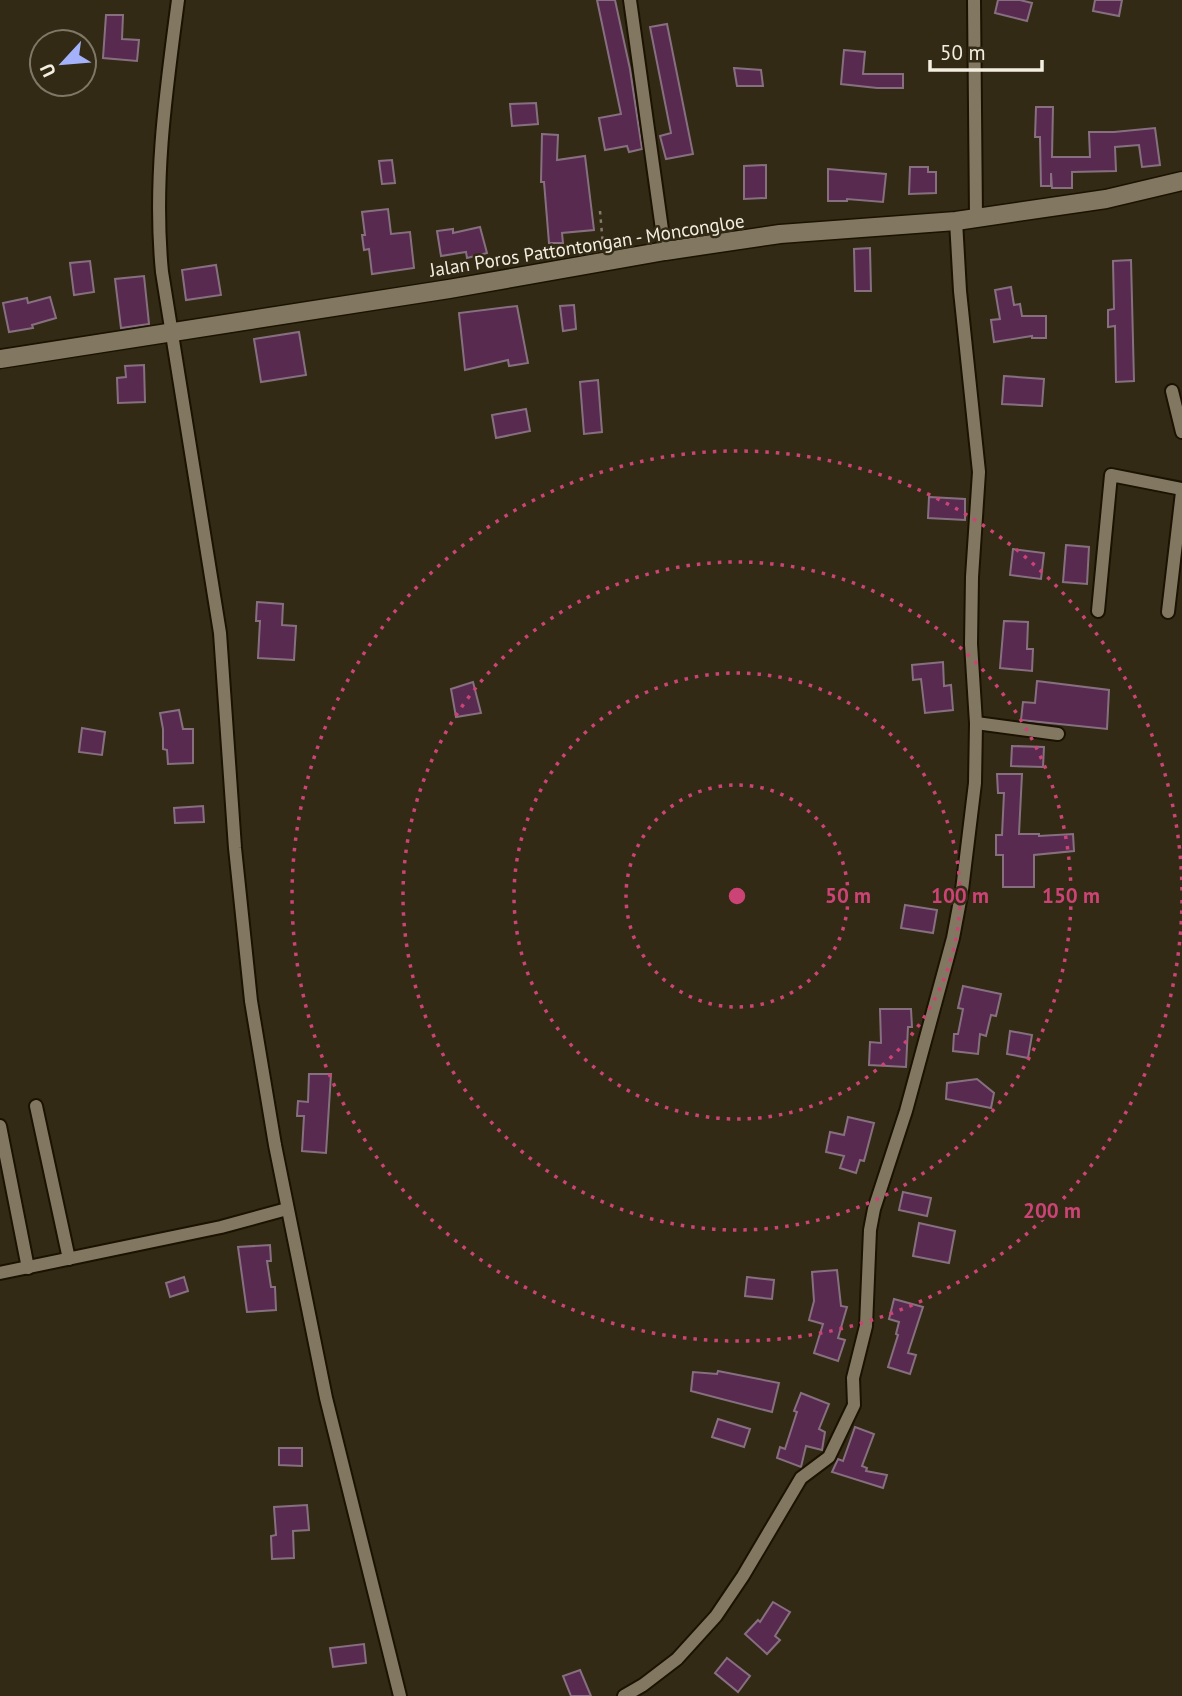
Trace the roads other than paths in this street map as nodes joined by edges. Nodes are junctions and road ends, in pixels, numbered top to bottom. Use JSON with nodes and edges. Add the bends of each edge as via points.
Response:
{"nodes":[{"id":1,"x":178,"y":0,"type":"edge"},
{"id":2,"x":630,"y":0,"type":"edge"},
{"id":3,"x":974,"y":0,"type":"edge"},
{"id":4,"x":1182,"y":181,"type":"edge"},
{"id":5,"x":976,"y":217,"type":"junction"},
{"id":6,"x":956,"y":220,"type":"junction"},
{"id":7,"x":665,"y":251,"type":"junction"},
{"id":8,"x":172,"y":331,"type":"junction"},
{"id":9,"x":0,"y":359,"type":"edge"},
{"id":10,"x":1172,"y":391,"type":"dead end"},
{"id":11,"x":1182,"y":432,"type":"edge"},
{"id":12,"x":1182,"y":491,"type":"edge"},
{"id":13,"x":1098,"y":611,"type":"dead end"},
{"id":14,"x":1168,"y":612,"type":"dead end"},
{"id":15,"x":976,"y":723,"type":"junction"},
{"id":16,"x":1058,"y":734,"type":"dead end"},
{"id":17,"x":36,"y":1106,"type":"dead end"},
{"id":18,"x":0,"y":1126,"type":"edge"},
{"id":19,"x":287,"y":1209,"type":"junction"},
{"id":20,"x":69,"y":1259,"type":"junction"},
{"id":21,"x":28,"y":1268,"type":"junction"},
{"id":22,"x":0,"y":1273,"type":"edge"},
{"id":23,"x":400,"y":1696,"type":"edge"},
{"id":24,"x":624,"y":1696,"type":"edge"}],
"edges":[{"from":1,"to":8,"type":"street","via":[[161,134],[158,234]]},
{"from":2,"to":7,"type":"street"},
{"from":3,"to":5,"type":"street"},
{"from":4,"to":5,"type":"street","name":"Jalan Poros Pattontongan - Moncongloe","via":[[1106,199]]},
{"from":5,"to":6,"type":"street","name":"Jalan Poros Pattontongan - Moncongloe"},
{"from":6,"to":7,"type":"street","name":"Jalan Poros Pattontongan - Moncongloe","via":[[780,234]]},
{"from":6,"to":15,"type":"street","via":[[979,472],[971,644]]},
{"from":7,"to":8,"type":"street","name":"Jalan Poros Pattontongan - Moncongloe"},
{"from":8,"to":9,"type":"street","name":"Jalan Poros Pattontongan - Moncongloe"},
{"from":8,"to":19,"type":"street","via":[[220,633],[251,1001]]},
{"from":10,"to":11,"type":"street"},
{"from":12,"to":13,"type":"street","via":[[1111,475]]},
{"from":12,"to":14,"type":"street"},
{"from":15,"to":16,"type":"street"},
{"from":15,"to":24,"type":"street","via":[[973,806],[953,938],[870,1230],[866,1326],[853,1378],[855,1405],[829,1457],[801,1478],[716,1616],[677,1659]]},
{"from":17,"to":20,"type":"street"},
{"from":18,"to":21,"type":"street"},
{"from":19,"to":20,"type":"street"},
{"from":19,"to":23,"type":"street","via":[[327,1398]]},
{"from":20,"to":21,"type":"street"},
{"from":21,"to":22,"type":"street"}]}
